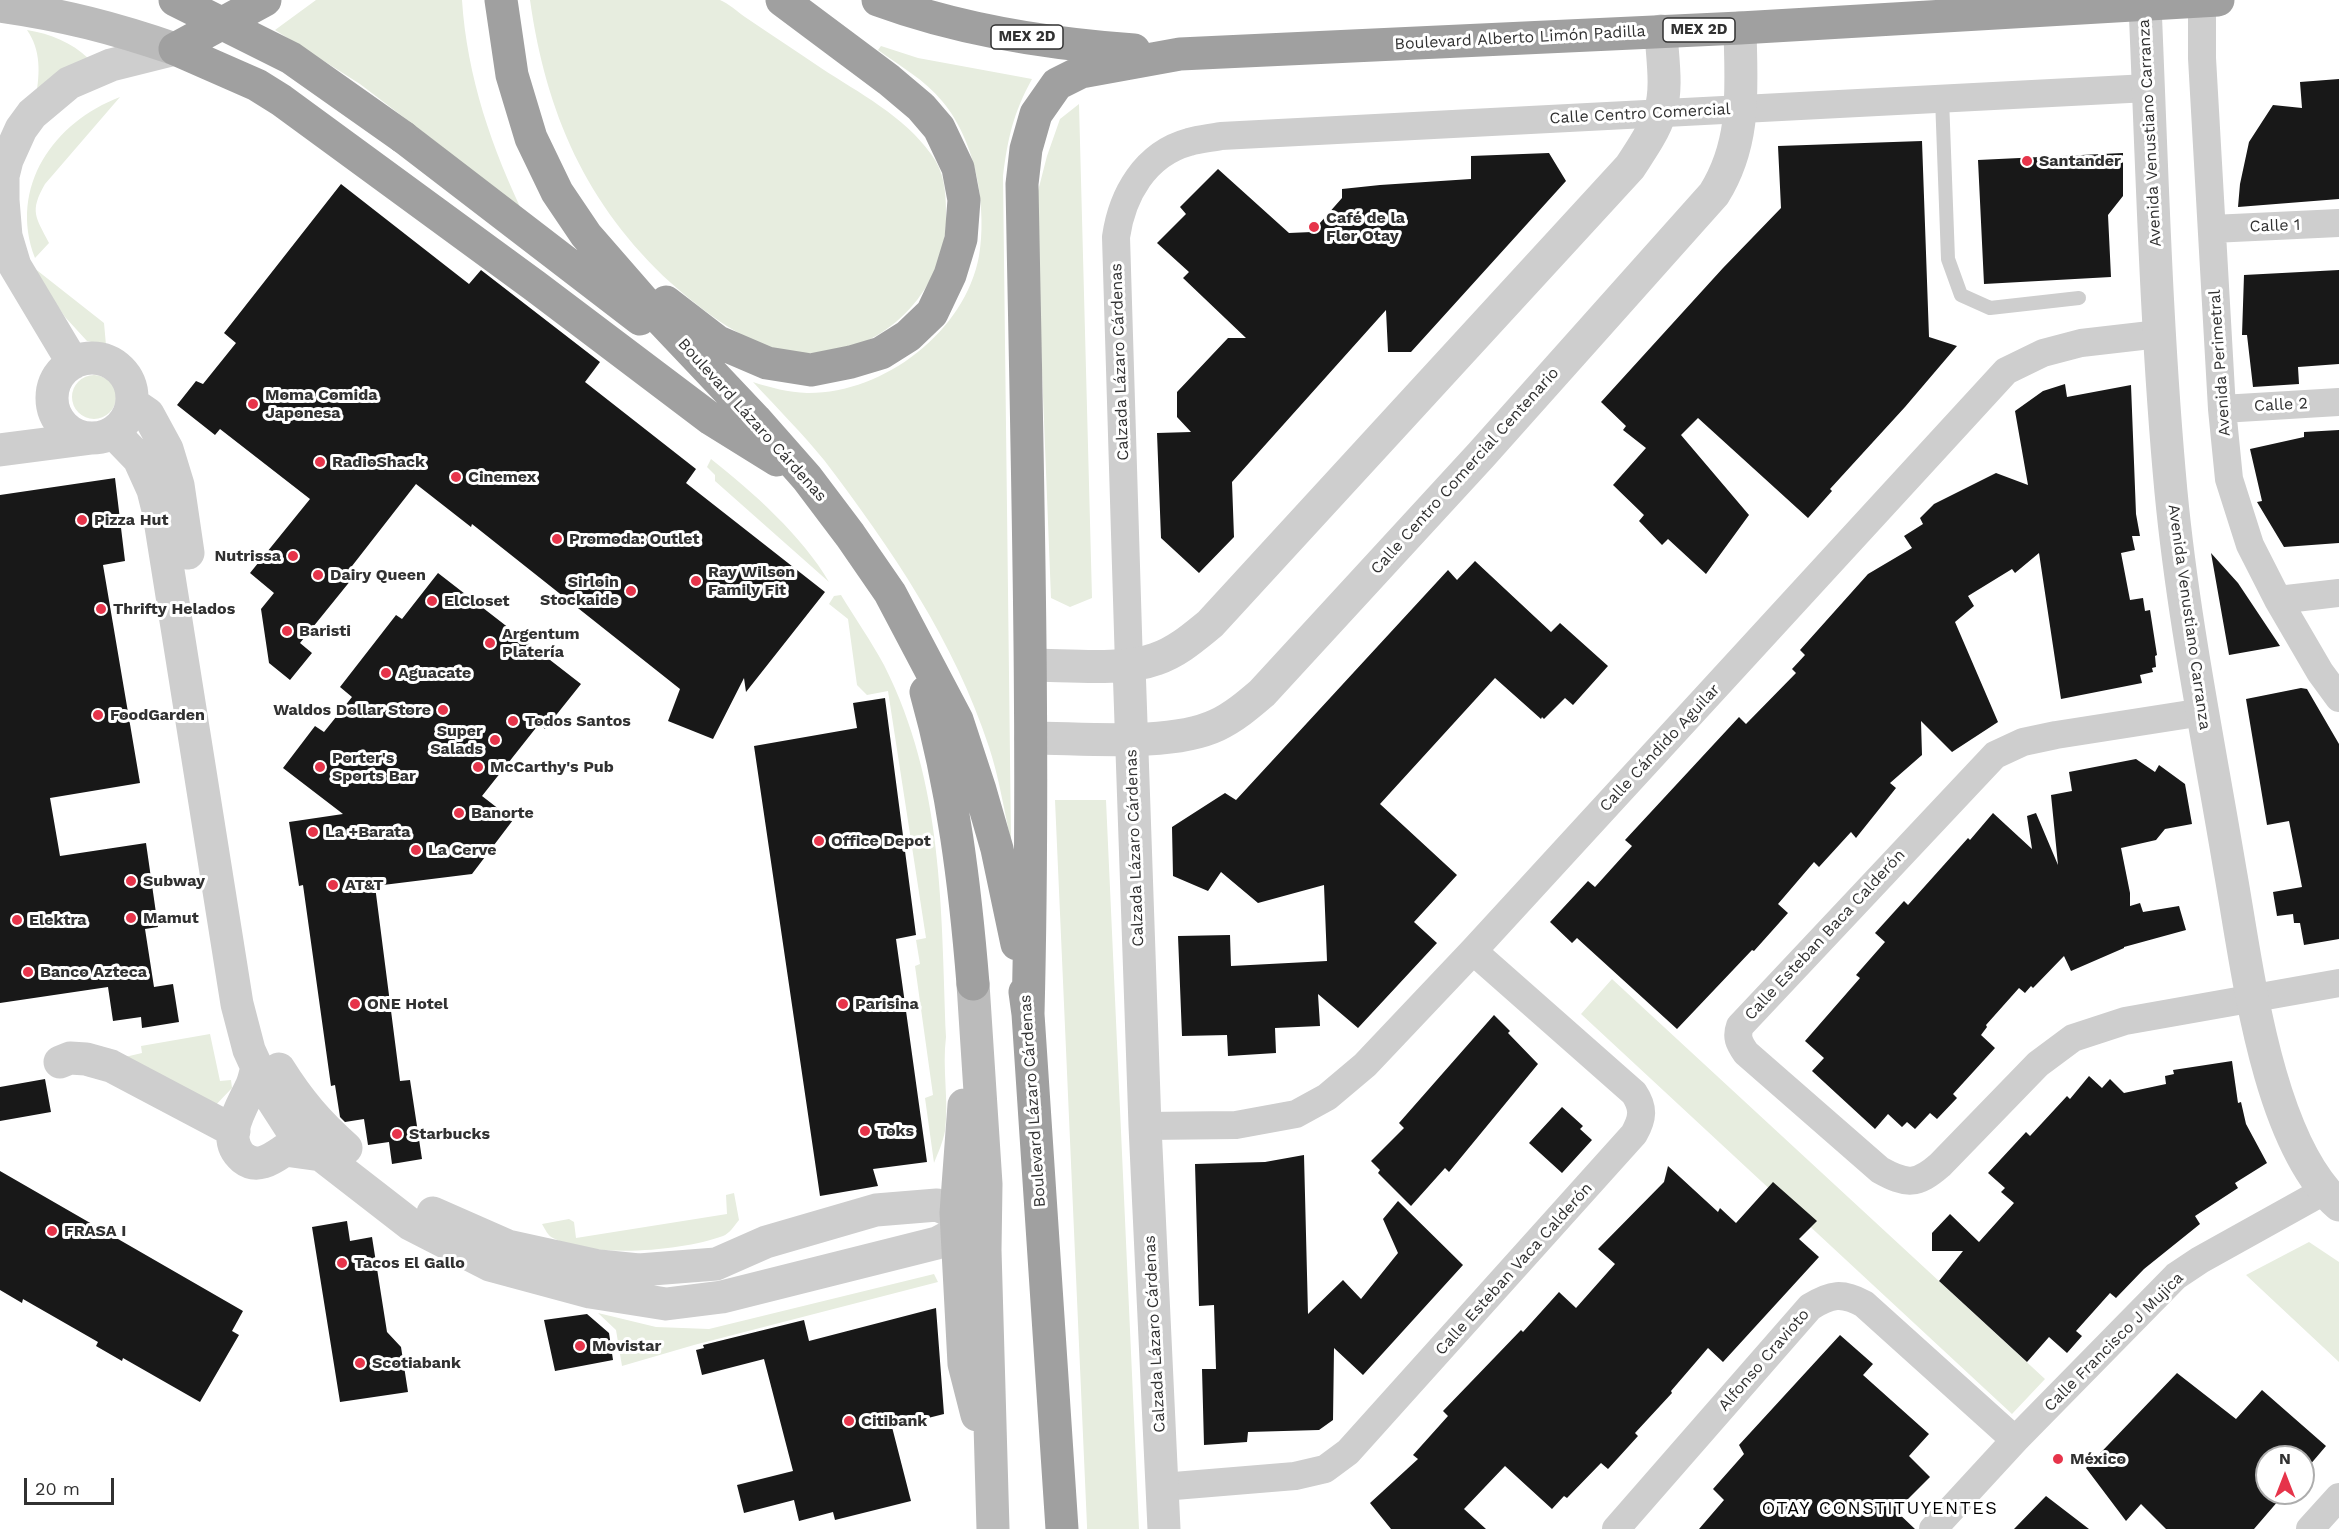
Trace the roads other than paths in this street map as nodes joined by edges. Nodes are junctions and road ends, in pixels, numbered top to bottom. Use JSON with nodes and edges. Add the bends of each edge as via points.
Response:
{"nodes":[{"id":1,"x":175,"y":0,"type":"edge"},
{"id":2,"x":265,"y":0,"type":"edge"},
{"id":3,"x":501,"y":0,"type":"edge"},
{"id":4,"x":782,"y":0,"type":"edge"},
{"id":5,"x":878,"y":0,"type":"edge"},
{"id":6,"x":2210,"y":1,"type":"edge"},
{"id":7,"x":2145,"y":4,"type":"junction"},
{"id":8,"x":0,"y":6,"type":"edge"},
{"id":9,"x":1740,"y":28,"type":"junction"},
{"id":10,"x":1661,"y":31,"type":"junction"},
{"id":11,"x":175,"y":49,"type":"junction"},
{"id":12,"x":1180,"y":54,"type":"junction"},
{"id":13,"x":2148,"y":88,"type":"junction"},
{"id":14,"x":1942,"y":98,"type":"junction"},
{"id":15,"x":1741,"y":109,"type":"junction"},
{"id":16,"x":1661,"y":112,"type":"junction"},
{"id":17,"x":1141,"y":173,"type":"joint"},
{"id":18,"x":2339,"y":223,"type":"edge"},
{"id":19,"x":2212,"y":229,"type":"junction"},
{"id":20,"x":586,"y":235,"type":"junction"},
{"id":21,"x":2079,"y":298,"type":"dead end"},
{"id":22,"x":2159,"y":334,"type":"junction"},
{"id":23,"x":73,"y":363,"type":"junction"},
{"id":24,"x":718,"y":381,"type":"junction"},
{"id":25,"x":2339,"y":402,"type":"edge"},
{"id":26,"x":132,"y":403,"type":"junction"},
{"id":27,"x":2222,"y":409,"type":"junction"},
{"id":28,"x":51,"y":431,"type":"junction"},
{"id":29,"x":102,"y":435,"type":"junction"},
{"id":30,"x":0,"y":450,"type":"edge"},
{"id":31,"x":807,"y":478,"type":"junction"},
{"id":32,"x":2339,"y":593,"type":"edge"},
{"id":33,"x":2278,"y":600,"type":"junction"},
{"id":34,"x":910,"y":632,"type":"junction"},
{"id":35,"x":1031,"y":665,"type":"junction"},
{"id":36,"x":1130,"y":665,"type":"junction"},
{"id":37,"x":2339,"y":698,"type":"edge"},
{"id":38,"x":2203,"y":712,"type":"junction"},
{"id":39,"x":1031,"y":738,"type":"junction"},
{"id":40,"x":1131,"y":738,"type":"junction"},
{"id":41,"x":1473,"y":951,"type":"junction"},
{"id":42,"x":2339,"y":983,"type":"edge"},
{"id":43,"x":973,"y":984,"type":"junction"},
{"id":44,"x":2253,"y":998,"type":"junction"},
{"id":45,"x":1028,"y":1014,"type":"junction"},
{"id":46,"x":257,"y":1067,"type":"junction"},
{"id":47,"x":70,"y":1068,"type":"dead end"},
{"id":48,"x":1145,"y":1126,"type":"junction"},
{"id":49,"x":235,"y":1140,"type":"junction"},
{"id":50,"x":321,"y":1155,"type":"junction"},
{"id":51,"x":2331,"y":1198,"type":"edge"},
{"id":52,"x":947,"y":1217,"type":"junction"},
{"id":53,"x":675,"y":1268,"type":"junction"},
{"id":54,"x":686,"y":1303,"type":"junction"},
{"id":55,"x":2015,"y":1440,"type":"junction"},
{"id":56,"x":991,"y":1465,"type":"junction"},
{"id":57,"x":1162,"y":1487,"type":"junction"},
{"id":58,"x":2339,"y":1497,"type":"edge"},
{"id":59,"x":993,"y":1529,"type":"edge"},
{"id":60,"x":1062,"y":1529,"type":"edge"},
{"id":61,"x":1164,"y":1529,"type":"edge"},
{"id":62,"x":1616,"y":1529,"type":"edge"},
{"id":63,"x":1933,"y":1529,"type":"edge"},
{"id":64,"x":2310,"y":1529,"type":"edge"}],
"edges":[{"from":1,"to":24,"type":"highway","bridge":true,"via":[[291,58],[403,137]]},
{"from":2,"to":11,"type":"highway"},
{"from":3,"to":20,"type":"highway","via":[[512,75],[531,138],[557,192]]},
{"from":4,"to":20,"type":"highway","via":[[889,80],[939,128],[958,168],[964,200],[962,239],[932,313],[908,336],[851,363],[812,370],[767,363],[718,342]]},
{"from":5,"to":12,"type":"highway","number":"MEX 2D","via":[[996,32],[1083,46]]},
{"from":6,"to":7,"type":"highway","name":"Boulevard Alberto Limón Padilla","number":"MEX 2D"},
{"from":6,"to":19,"type":"street","name":"Avenida Perimetral","via":[[2202,58]]},
{"from":7,"to":9,"type":"highway","name":"Boulevard Alberto Limón Padilla","number":"MEX 2D"},
{"from":7,"to":13,"type":"street","name":"Avenida Venustiano Carranza"},
{"from":8,"to":11,"type":"main road","via":[[118,29]]},
{"from":9,"to":10,"type":"highway","name":"Boulevard Alberto Limón Padilla","number":"MEX 2D"},
{"from":9,"to":15,"type":"street","name":"Calle Centro Comercial Centenario"},
{"from":10,"to":12,"type":"highway","name":"Boulevard Alberto Limón Padilla","number":"MEX 2D"},
{"from":10,"to":16,"type":"street"},
{"from":11,"to":23,"type":"street","via":[[92,72],[69,83],[32,114],[12,146],[3,176],[6,236],[15,266]]},
{"from":11,"to":31,"type":"highway","via":[[257,85],[281,100],[711,419]]},
{"from":12,"to":35,"type":"highway","via":[[1082,72],[1057,84],[1036,114],[1026,149],[1022,184]]},
{"from":13,"to":14,"type":"street","name":"Calle Centro Comercial"},
{"from":13,"to":22,"type":"street","name":"Avenida Venustiano Carranza"},
{"from":14,"to":15,"type":"street","name":"Calle Centro Comercial"},
{"from":14,"to":21,"type":"lane","via":[[1948,259],[1961,295],[1990,308]]},
{"from":15,"to":16,"type":"street","name":"Calle Centro Comercial"},
{"from":15,"to":40,"type":"street","name":"Calle Centro Comercial Centenario","via":[[1729,167],[1701,211],[1262,693],[1240,712],[1216,725],[1185,735]]},
{"from":16,"to":17,"type":"street","name":"Calle Centro Comercial","via":[[1221,136],[1188,142],[1163,154]]},
{"from":16,"to":36,"type":"street","via":[[1642,148],[1611,189],[1210,624],[1174,651]]},
{"from":17,"to":36,"type":"street","name":"Calzada Lázaro Cárdenas","via":[[1119,214],[1116,237]]},
{"from":18,"to":19,"type":"street","name":"Calle 1"},
{"from":19,"to":27,"type":"street","name":"Avenida Perimetral"},
{"from":20,"to":24,"type":"highway","name":"Boulevard Lázaro Cárdenas"},
{"from":22,"to":38,"type":"street","name":"Avenida Venustiano Carranza","via":[[2171,492]]},
{"from":22,"to":41,"type":"street","name":"Calle Cándido Aguilar","via":[[2081,343],[2043,353],[2006,371]]},
{"from":23,"to":26,"type":"street","via":[[95,358],[116,366],[129,383]]},
{"from":23,"to":28,"type":"street","via":[[63,371],[52,394]]},
{"from":24,"to":31,"type":"highway","name":"Boulevard Lázaro Cárdenas"},
{"from":25,"to":27,"type":"street","name":"Calle 2"},
{"from":26,"to":29,"type":"street","via":[[122,425]]},
{"from":26,"to":53,"type":"street","via":[[148,414],[167,449],[178,485],[253,984],[274,1062],[319,1124],[431,1212],[508,1246],[543,1256],[639,1270]]},
{"from":27,"to":33,"type":"street","name":"Avenida Perimetral","via":[[2229,479],[2250,545]]},
{"from":28,"to":29,"type":"street","via":[[66,428],[76,435]]},
{"from":28,"to":30,"type":"street"},
{"from":29,"to":46,"type":"street","via":[[139,459],[159,514],[237,1004]]},
{"from":31,"to":34,"type":"highway","name":"Boulevard Lázaro Cárdenas","via":[[890,593]]},
{"from":32,"to":33,"type":"street"},
{"from":33,"to":37,"type":"street","name":"Avenida Perimetral"},
{"from":34,"to":43,"type":"highway","via":[[952,802]]},
{"from":34,"to":45,"type":"highway","name":"Boulevard Lázaro Cárdenas","via":[[957,720],[980,790],[1012,914]]},
{"from":35,"to":36,"type":"street"},
{"from":35,"to":39,"type":"highway"},
{"from":36,"to":40,"type":"street","name":"Calzada Lázaro Cárdenas"},
{"from":38,"to":44,"type":"street","name":"Avenida Venustiano Carranza"},
{"from":38,"to":44,"type":"street","name":"Calle Esteban Baca Calderón","via":[[2056,735],[2023,742],[1995,755],[1740,1026],[1737,1034],[1746,1053],[1880,1170],[1912,1182],[1926,1178],[1940,1166],[2038,1064],[2073,1038],[2125,1021]]},
{"from":39,"to":40,"type":"street","name":"Calle Centro Comercial Centenario"},
{"from":39,"to":45,"type":"highway"},
{"from":40,"to":48,"type":"street","name":"Calzada Lázaro Cárdenas"},
{"from":41,"to":48,"type":"street","name":"Calle Cándido Aguilar","via":[[1365,1065],[1328,1097],[1306,1109],[1236,1125]]},
{"from":41,"to":57,"type":"street","name":"Calle Esteban Vaca Calderón","via":[[1634,1093],[1641,1104],[1642,1119],[1634,1134],[1348,1452],[1325,1469],[1295,1476]]},
{"from":42,"to":44,"type":"street","name":"Calle Esteban Baca Calderón"},
{"from":43,"to":52,"type":"main road"},
{"from":43,"to":56,"type":"main road","via":[[986,1184]]},
{"from":44,"to":51,"type":"street","name":"Avenida Venustiano Carranza","via":[[2288,1127],[2304,1160]]},
{"from":45,"to":60,"type":"highway","name":"Boulevard Lázaro Cárdenas"},
{"from":46,"to":49,"type":"street","via":[[235,1119]]},
{"from":46,"to":50,"type":"street","via":[[290,1127]]},
{"from":47,"to":49,"type":"street","via":[[70,1058],[111,1065]]},
{"from":48,"to":57,"type":"street","name":"Calzada Lázaro Cárdenas"},
{"from":49,"to":50,"type":"street","via":[[246,1160],[258,1163],[292,1149]]},
{"from":50,"to":54,"type":"street","via":[[410,1224],[490,1265],[640,1302]]},
{"from":51,"to":55,"type":"street","name":"Calle Francisco J Mujica","via":[[2200,1260],[2176,1276]]},
{"from":52,"to":53,"type":"street","via":[[866,1213],[766,1242],[716,1264]]},
{"from":52,"to":54,"type":"street","via":[[937,1242]]},
{"from":52,"to":56,"type":"main road","via":[[964,1364]]},
{"from":53,"to":54,"type":"street","via":[[666,1279],[665,1291]]},
{"from":55,"to":62,"type":"street","name":"Alfonso Cravioto","via":[[1864,1304],[1851,1297],[1826,1297],[1810,1307]]},
{"from":55,"to":63,"type":"street","name":"Calle Francisco J Mujica"},
{"from":56,"to":59,"type":"main road"},
{"from":57,"to":61,"type":"street","name":"Calzada Lázaro Cárdenas"},
{"from":58,"to":64,"type":"street"}]}
